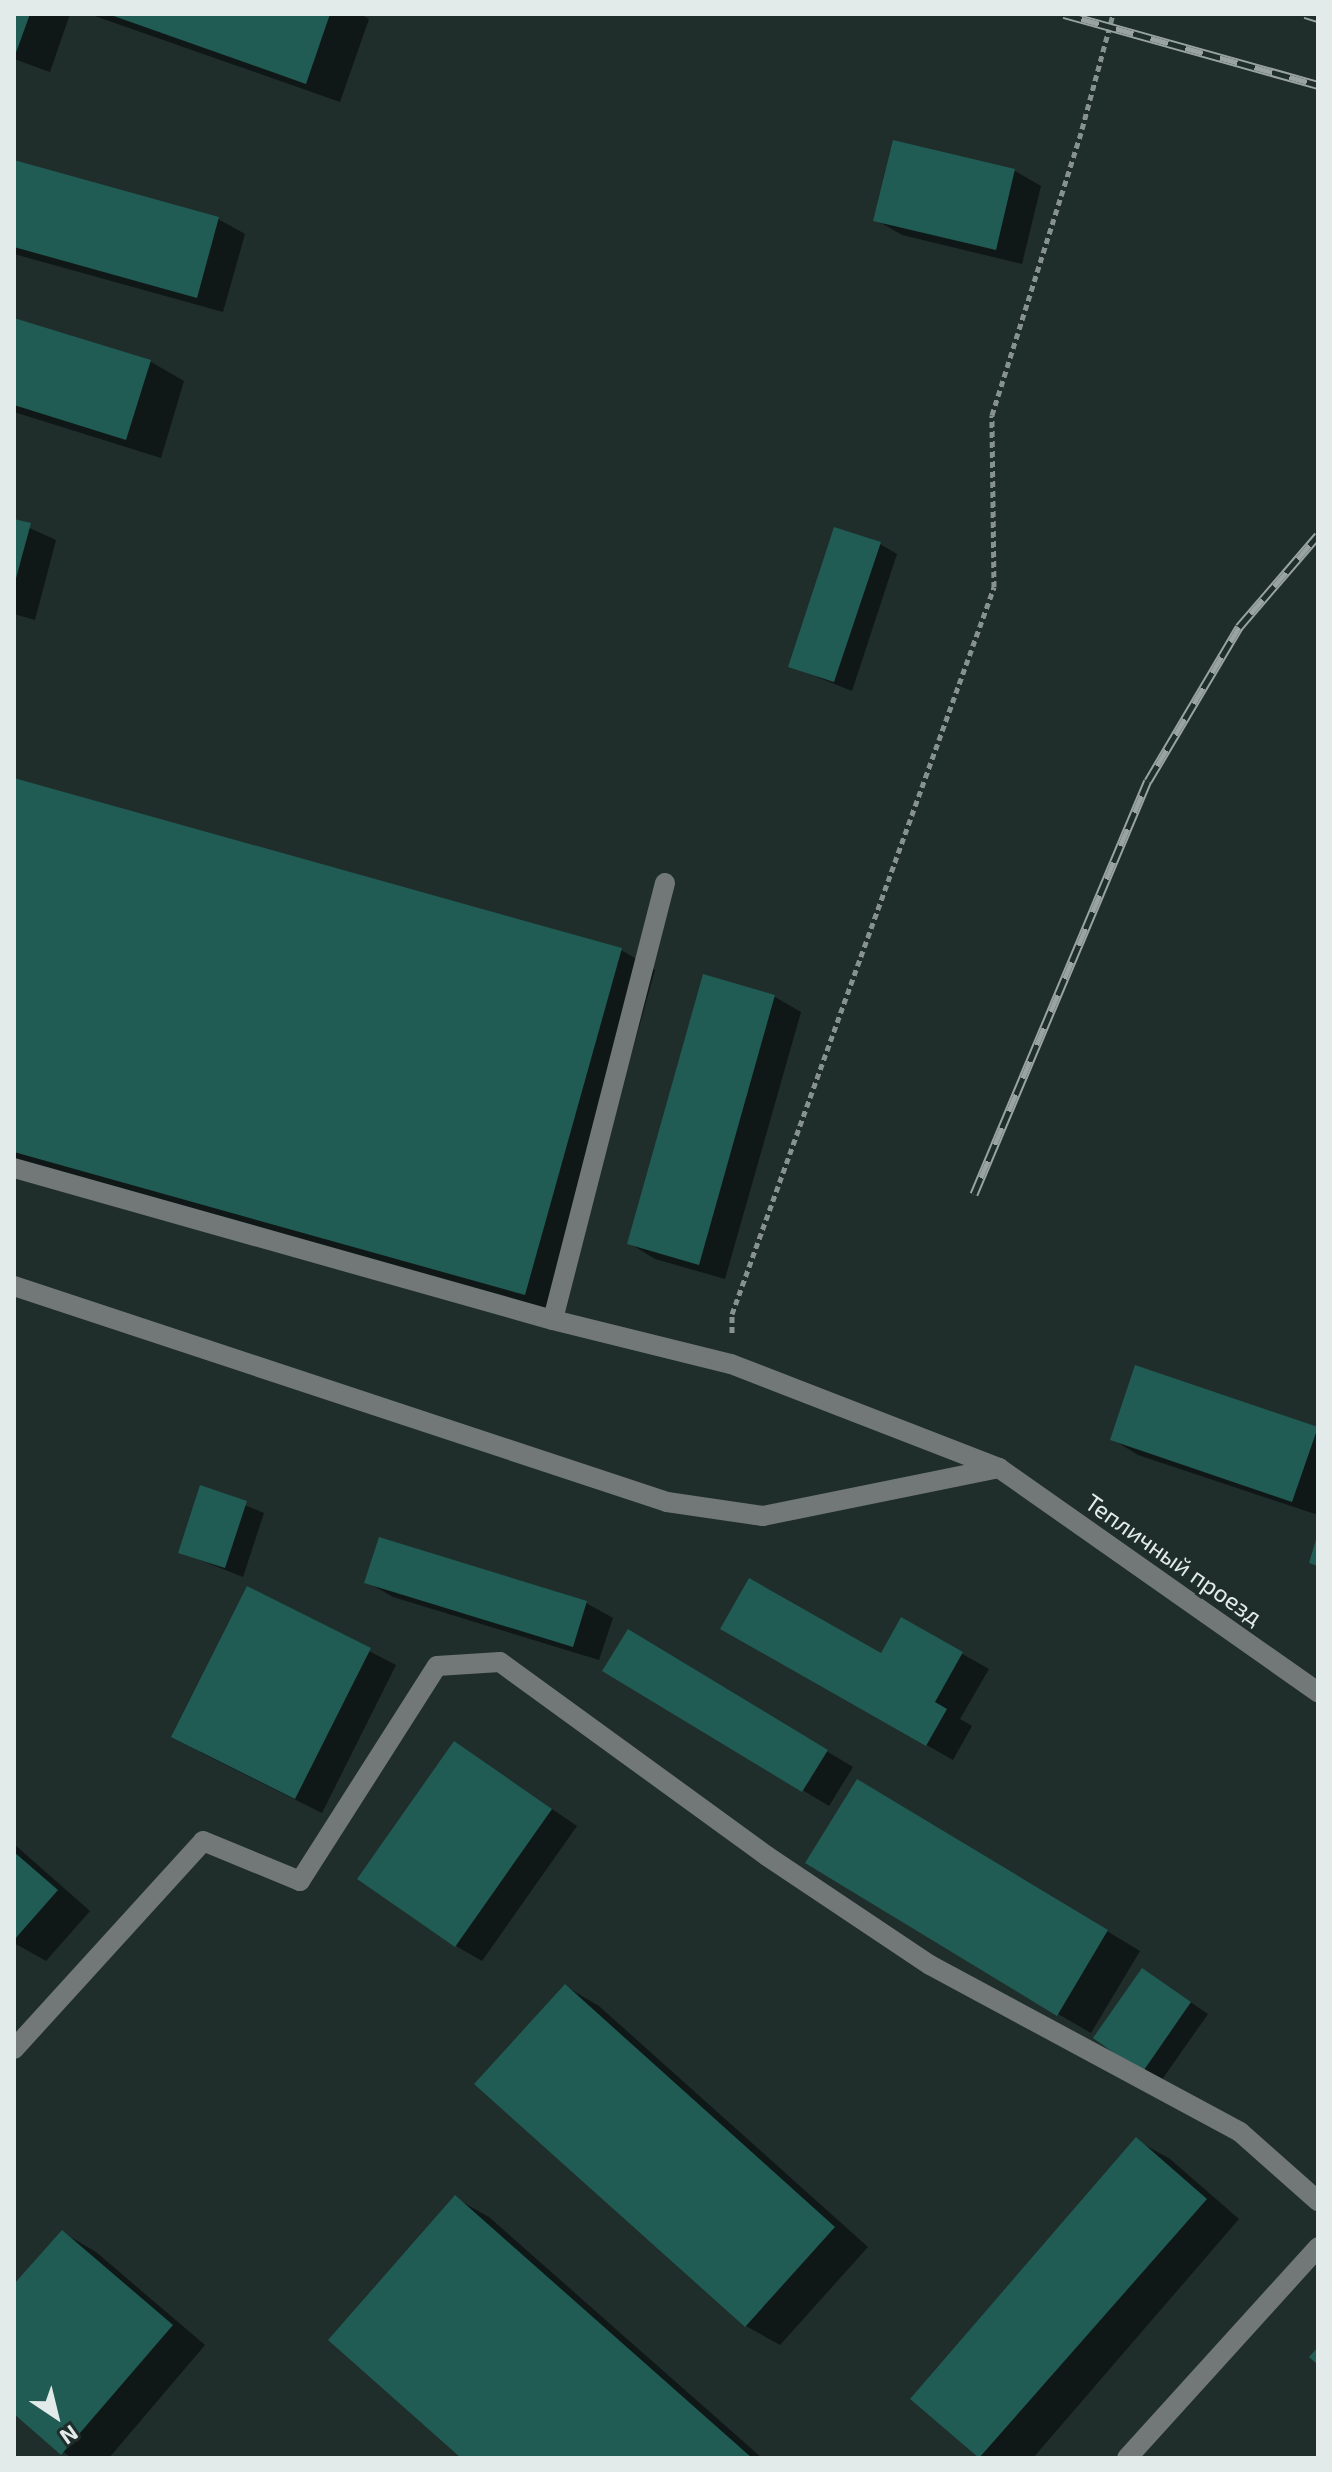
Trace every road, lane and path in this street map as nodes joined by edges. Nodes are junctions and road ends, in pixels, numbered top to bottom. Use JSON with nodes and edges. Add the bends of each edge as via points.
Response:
{"nodes":[{"id":1,"x":1113,"y":14,"type":"edge"},
{"id":2,"x":665,"y":883,"type":"dead end"},
{"id":3,"x":14,"y":1168,"type":"edge"},
{"id":4,"x":14,"y":1286,"type":"edge"},
{"id":5,"x":553,"y":1320,"type":"junction"},
{"id":6,"x":731,"y":1364,"type":"junction"},
{"id":7,"x":999,"y":1468,"type":"junction"},
{"id":8,"x":1318,"y":1692,"type":"edge"},
{"id":9,"x":14,"y":2049,"type":"edge"},
{"id":10,"x":1318,"y":2201,"type":"edge"},
{"id":11,"x":1318,"y":2247,"type":"edge"},
{"id":12,"x":1127,"y":2458,"type":"edge"}],
"edges":[{"from":1,"to":6,"type":"path","via":[[992,415],[994,587],[732,1314]]},
{"from":2,"to":5,"type":"street"},
{"from":3,"to":5,"type":"street","name":"Тепличный проезд"},
{"from":4,"to":7,"type":"street","via":[[667,1502],[763,1516]]},
{"from":5,"to":6,"type":"street","name":"Тепличный проезд"},
{"from":6,"to":7,"type":"street","name":"Тепличный проезд"},
{"from":7,"to":8,"type":"street","name":"Тепличный проезд"},
{"from":9,"to":10,"type":"street","via":[[203,1841],[300,1881],[437,1666],[500,1662],[767,1856],[930,1965],[1240,2132]]},
{"from":11,"to":12,"type":"street"}]}
